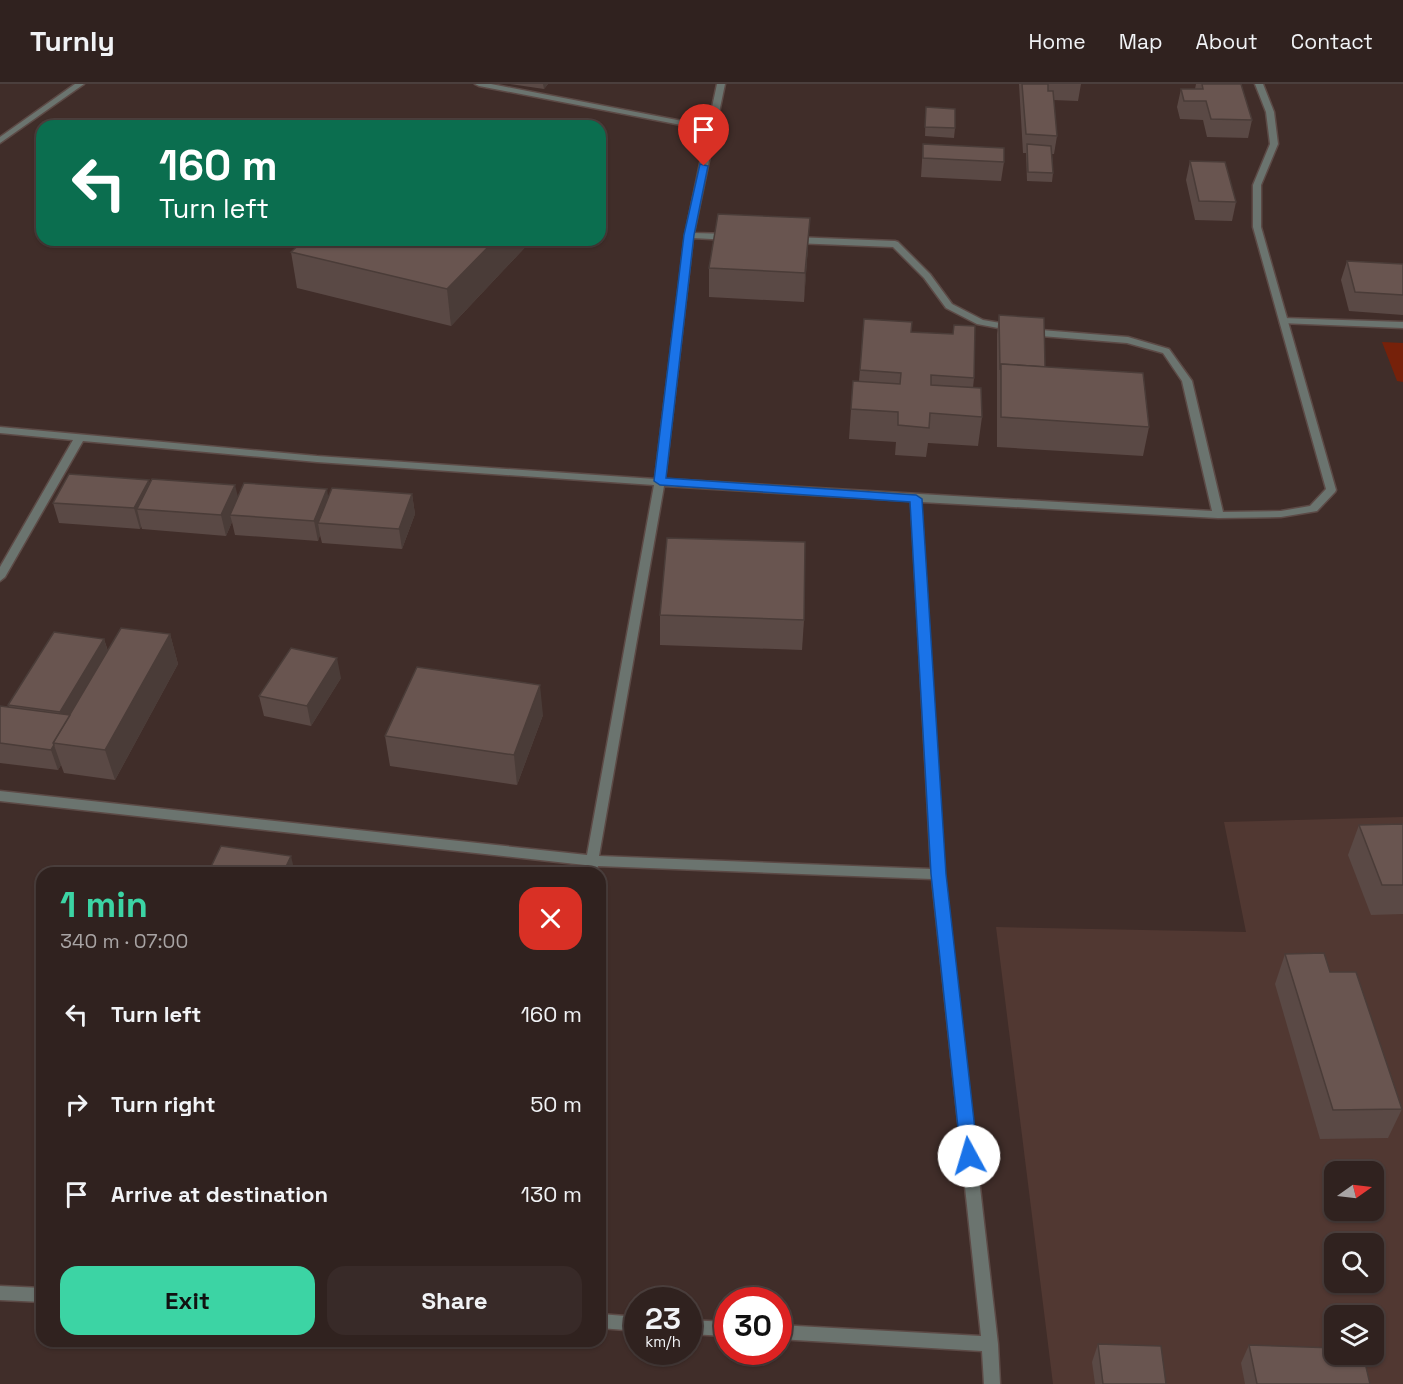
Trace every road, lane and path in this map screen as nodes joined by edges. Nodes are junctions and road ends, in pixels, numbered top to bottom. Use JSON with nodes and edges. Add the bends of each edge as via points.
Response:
{"nodes":[{"id":1,"x":80,"y":84,"type":"edge"},
{"id":2,"x":479,"y":84,"type":"edge"},
{"id":3,"x":721,"y":84,"type":"edge"},
{"id":4,"x":1259,"y":84,"type":"edge"},
{"id":5,"x":712,"y":129,"type":"junction"},
{"id":6,"x":2,"y":137,"type":"edge"},
{"id":7,"x":689,"y":235,"type":"junction"},
{"id":8,"x":735,"y":237,"type":"edge"},
{"id":9,"x":781,"y":239,"type":"edge"},
{"id":10,"x":1283,"y":321,"type":"junction"},
{"id":11,"x":1403,"y":325,"type":"edge"},
{"id":12,"x":0,"y":430,"type":"edge"},
{"id":13,"x":80,"y":438,"type":"junction"},
{"id":14,"x":660,"y":481,"type":"junction"},
{"id":15,"x":916,"y":499,"type":"junction"},
{"id":16,"x":1218,"y":515,"type":"junction"},
{"id":17,"x":0,"y":577,"type":"edge"},
{"id":18,"x":0,"y":796,"type":"edge"},
{"id":19,"x":591,"y":867,"type":"edge"},
{"id":20,"x":606,"y":867,"type":"edge"},
{"id":21,"x":938,"y":874,"type":"junction"},
{"id":22,"x":0,"y":1293,"type":"edge"},
{"id":23,"x":36,"y":1295,"type":"edge"},
{"id":24,"x":606,"y":1322,"type":"edge"},
{"id":25,"x":624,"y":1323,"type":"edge"},
{"id":26,"x":792,"y":1333,"type":"edge"},
{"id":27,"x":990,"y":1344,"type":"junction"},
{"id":28,"x":992,"y":1384,"type":"edge"}],
"edges":[{"from":1,"to":6,"type":"street"},
{"from":2,"to":5,"type":"street"},
{"from":3,"to":5,"type":"street"},
{"from":4,"to":10,"type":"street","via":[[1270,112],[1274,144],[1257,185],[1257,227]]},
{"from":5,"to":7,"type":"street"},
{"from":7,"to":8,"type":"street"},
{"from":7,"to":14,"type":"street"},
{"from":9,"to":16,"type":"street","via":[[895,244],[927,276],[949,306],[980,322],[1041,333],[1128,340],[1166,351],[1187,381]]},
{"from":10,"to":11,"type":"street"},
{"from":10,"to":16,"type":"street","via":[[1331,490],[1313,509]]},
{"from":12,"to":13,"type":"street"},
{"from":13,"to":14,"type":"street","via":[[317,459]]},
{"from":13,"to":17,"type":"street"},
{"from":14,"to":15,"type":"street"},
{"from":14,"to":19,"type":"street"},
{"from":15,"to":16,"type":"street"},
{"from":15,"to":21,"type":"street"},
{"from":18,"to":19,"type":"street"},
{"from":20,"to":21,"type":"street"},
{"from":21,"to":27,"type":"street"},
{"from":22,"to":23,"type":"street"},
{"from":24,"to":25,"type":"street"},
{"from":26,"to":27,"type":"street"},
{"from":27,"to":28,"type":"street"}]}
